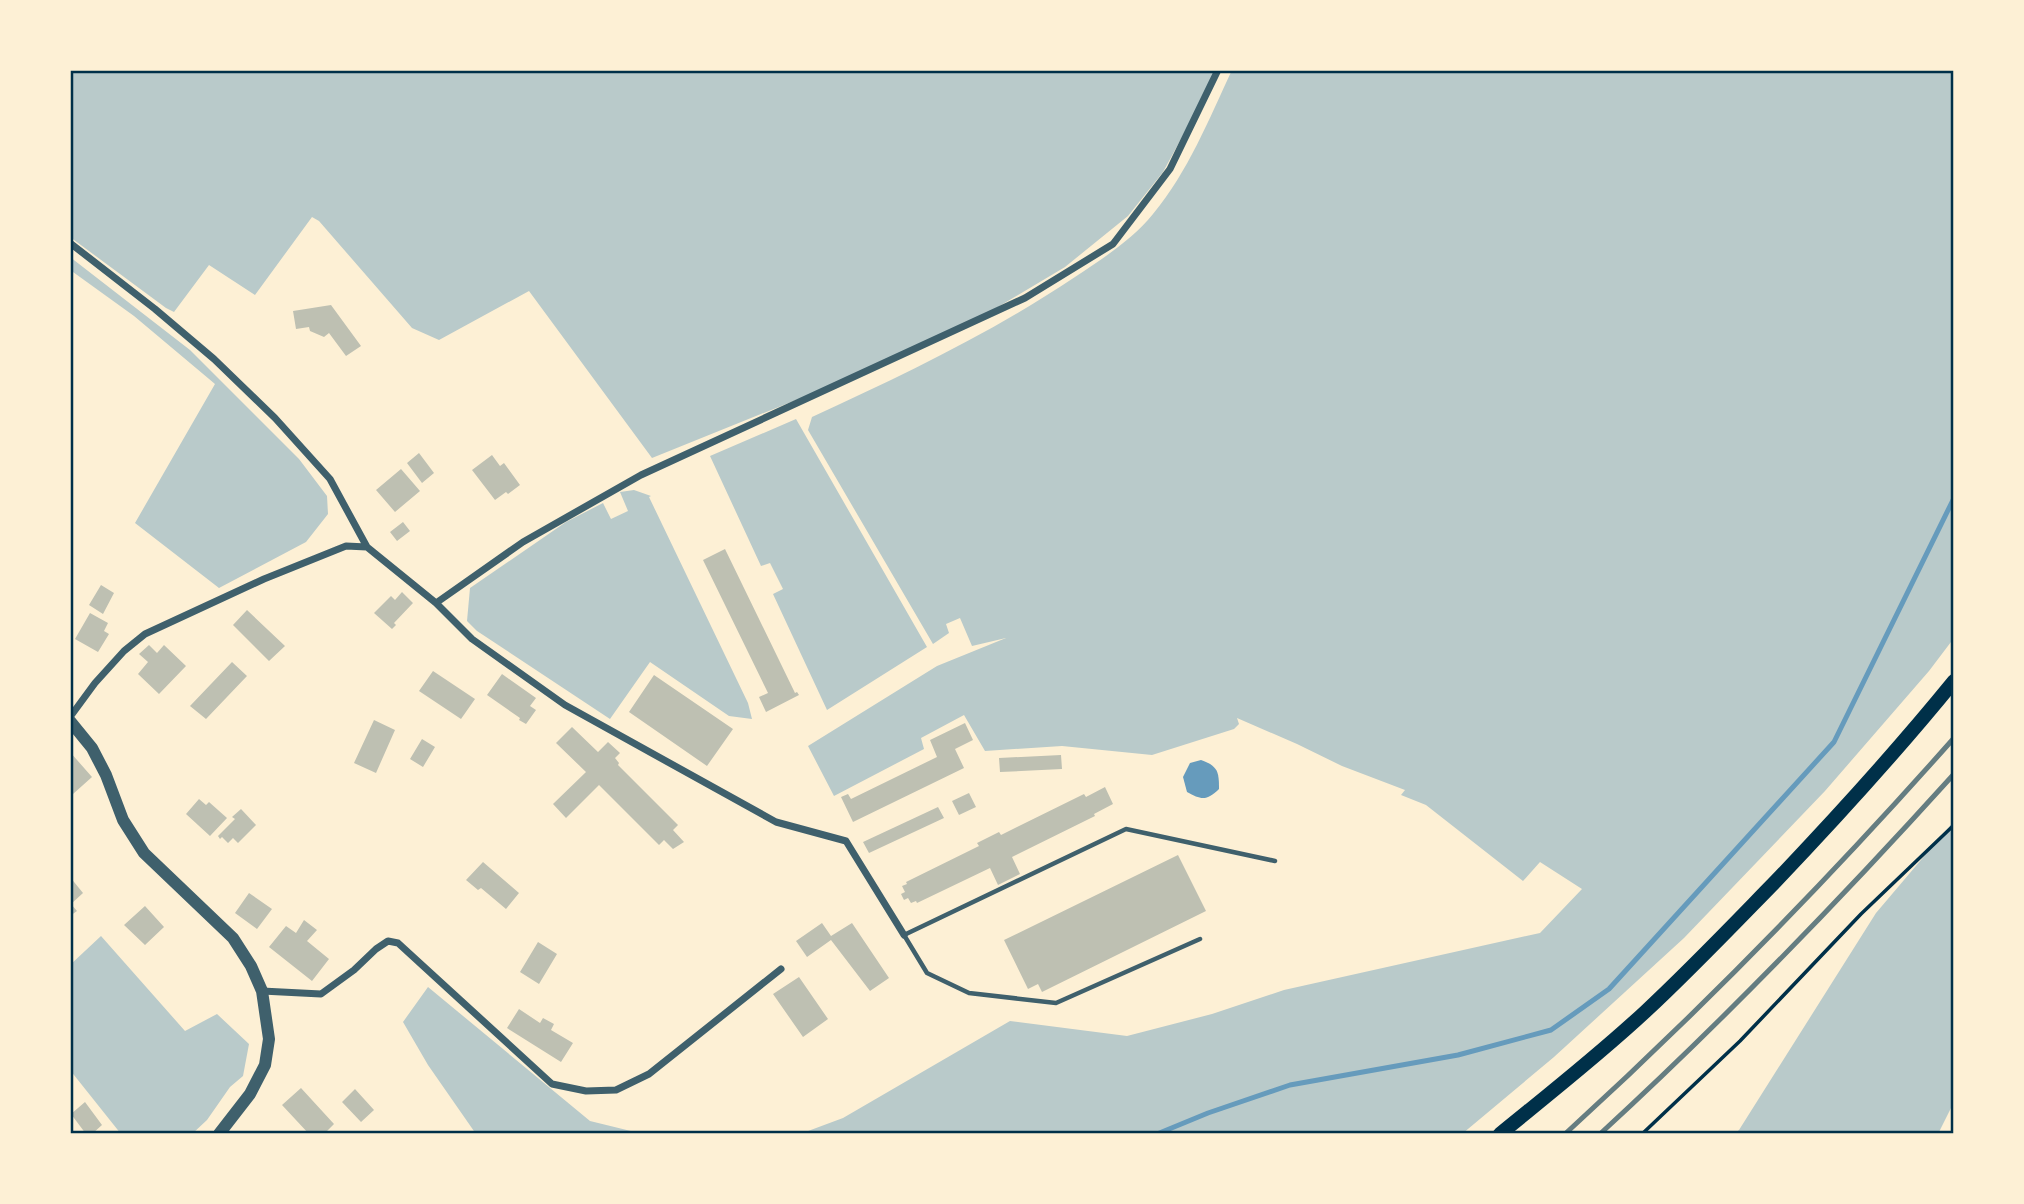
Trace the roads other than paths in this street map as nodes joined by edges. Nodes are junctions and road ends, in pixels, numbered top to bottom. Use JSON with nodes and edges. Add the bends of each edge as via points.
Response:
{"nodes":[{"id":1,"x":1218,"y":70,"type":"edge"},
{"id":2,"x":70,"y":243,"type":"edge"},
{"id":3,"x":368,"y":547,"type":"junction"},
{"id":4,"x":436,"y":603,"type":"junction"},
{"id":5,"x":1954,"y":681,"type":"edge"},
{"id":6,"x":70,"y":719,"type":"edge"},
{"id":7,"x":1275,"y":861,"type":"dead end"},
{"id":8,"x":904,"y":935,"type":"junction"},
{"id":9,"x":1200,"y":939,"type":"dead end"},
{"id":10,"x":781,"y":969,"type":"dead end"},
{"id":11,"x":261,"y":991,"type":"junction"},
{"id":12,"x":219,"y":1134,"type":"edge"},
{"id":13,"x":1500,"y":1134,"type":"edge"}],
"edges":[{"from":1,"to":4,"type":"street","via":[[1170,169],[1113,244],[1025,298],[641,475],[523,542]]},
{"from":2,"to":3,"type":"street","via":[[214,359],[275,418],[330,479]]},
{"from":3,"to":4,"type":"street"},
{"from":3,"to":6,"type":"street","via":[[346,546],[145,634],[94,683]]},
{"from":4,"to":8,"type":"street","via":[[472,639],[565,705],[776,822],[846,841]]},
{"from":5,"to":13,"type":"main road","via":[[1834,820],[1713,945],[1603,1050]]},
{"from":6,"to":11,"type":"street","via":[[92,748],[123,820],[144,853],[233,938]]},
{"from":7,"to":8,"type":"lane","via":[[1126,829]]},
{"from":8,"to":9,"type":"lane","via":[[927,973],[969,993],[1056,1003]]},
{"from":10,"to":11,"type":"street","via":[[649,1074],[616,1090],[586,1091],[552,1084],[398,943],[388,941],[321,994]]},
{"from":11,"to":12,"type":"street","via":[[269,1040],[265,1065],[250,1094]]}]}
